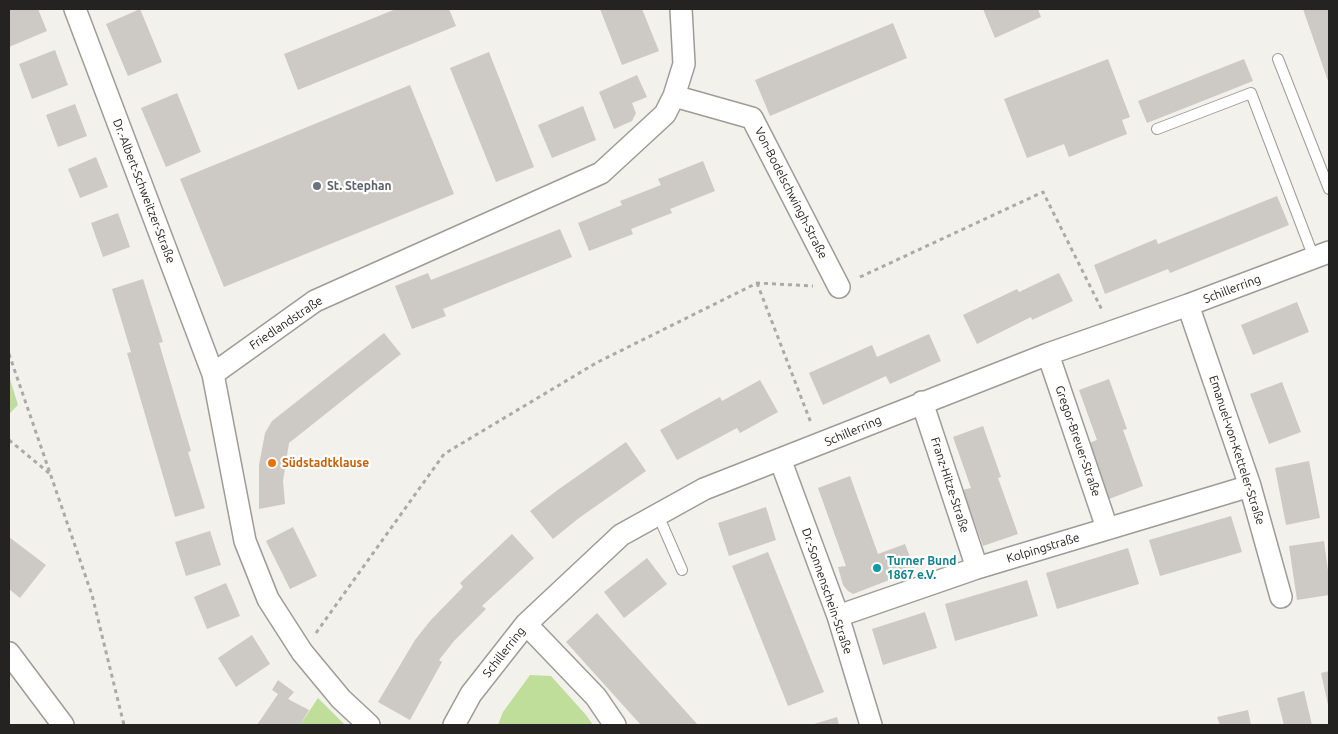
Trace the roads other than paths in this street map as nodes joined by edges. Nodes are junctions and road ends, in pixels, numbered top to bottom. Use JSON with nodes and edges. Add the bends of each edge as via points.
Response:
{"nodes":[{"id":1,"x":75,"y":9,"type":"edge"},
{"id":2,"x":681,"y":9,"type":"edge"},
{"id":3,"x":1278,"y":59,"type":"dead end"},
{"id":4,"x":674,"y":96,"type":"junction"},
{"id":5,"x":1158,"y":129,"type":"dead end"},
{"id":6,"x":1329,"y":188,"type":"edge"},
{"id":7,"x":1322,"y":255,"type":"edge"},
{"id":8,"x":839,"y":287,"type":"road end"},
{"id":9,"x":1188,"y":305,"type":"junction"},
{"id":10,"x":1048,"y":354,"type":"junction"},
{"id":11,"x":213,"y":374,"type":"junction"},
{"id":12,"x":922,"y":402,"type":"junction"},
{"id":13,"x":780,"y":459,"type":"junction"},
{"id":14,"x":1250,"y":486,"type":"junction"},
{"id":15,"x":658,"y":514,"type":"junction"},
{"id":16,"x":1108,"y":528,"type":"junction"},
{"id":17,"x":977,"y":568,"type":"junction"},
{"id":18,"x":682,"y":570,"type":"dead end"},
{"id":19,"x":1281,"y":597,"type":"dead end"},
{"id":20,"x":838,"y":616,"type":"junction"},
{"id":21,"x":526,"y":624,"type":"junction"},
{"id":22,"x":9,"y":653,"type":"edge"},
{"id":23,"x":63,"y":725,"type":"edge"},
{"id":24,"x":369,"y":725,"type":"edge"},
{"id":25,"x":454,"y":725,"type":"edge"},
{"id":26,"x":616,"y":725,"type":"edge"},
{"id":27,"x":871,"y":725,"type":"edge"}],
"edges":[{"from":1,"to":11,"type":"street","name":"Dr.-Albert-Schweitzer-Straße"},
{"from":2,"to":4,"type":"street","name":"Friedlandstraße","via":[[684,64]]},
{"from":3,"to":6,"type":"lane"},
{"from":4,"to":8,"type":"street","name":"Von-Bodelschwingh-Straße","via":[[752,118]]},
{"from":4,"to":11,"type":"street","name":"Friedlandstraße","via":[[665,114],[601,173],[315,301]]},
{"from":5,"to":7,"type":"lane","via":[[1250,93]]},
{"from":7,"to":9,"type":"street","name":"Schillerring"},
{"from":9,"to":10,"type":"street","name":"Schillerring"},
{"from":9,"to":14,"type":"street","name":"Emanuel-von-Ketteler-Straße"},
{"from":10,"to":12,"type":"street","name":"Schillerring"},
{"from":10,"to":16,"type":"street","name":"Gregor-Breuer-Straße"},
{"from":11,"to":24,"type":"street","via":[[245,541],[268,599],[302,652],[341,699]]},
{"from":12,"to":13,"type":"street","name":"Schillerring"},
{"from":12,"to":17,"type":"street","name":"Franz-Hitze-Straße"},
{"from":13,"to":15,"type":"street","name":"Schillerring","via":[[704,489]]},
{"from":13,"to":20,"type":"street","name":"Dr.-Sonnenschein-Straße"},
{"from":14,"to":16,"type":"street","name":"Kolpingstraße"},
{"from":14,"to":19,"type":"street","name":"Emanuel-von-Ketteler-Straße"},
{"from":15,"to":18,"type":"lane"},
{"from":15,"to":21,"type":"street","name":"Schillerring","via":[[622,535]]},
{"from":16,"to":17,"type":"street","name":"Kolpingstraße"},
{"from":17,"to":20,"type":"street","name":"Kolpingstraße"},
{"from":20,"to":27,"type":"street","name":"Dr.-Sonnenschein-Straße"},
{"from":21,"to":25,"type":"street","name":"Schillerring","via":[[471,694]]},
{"from":21,"to":26,"type":"street","via":[[596,696]]},
{"from":22,"to":23,"type":"street"}]}
